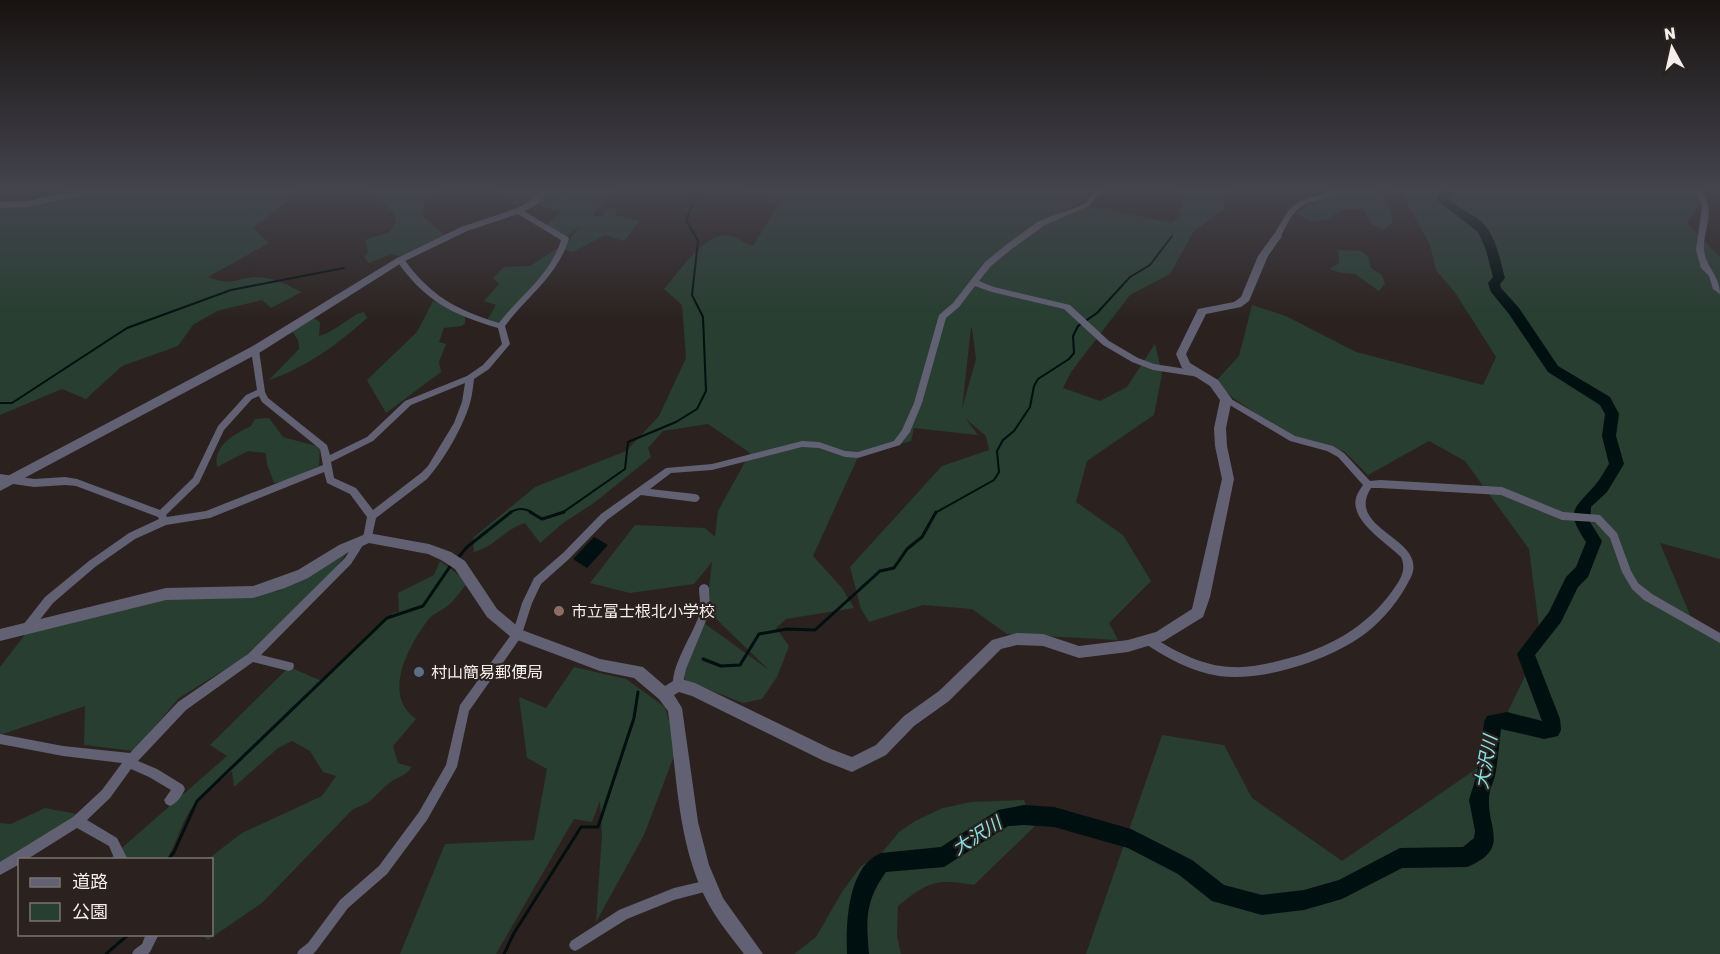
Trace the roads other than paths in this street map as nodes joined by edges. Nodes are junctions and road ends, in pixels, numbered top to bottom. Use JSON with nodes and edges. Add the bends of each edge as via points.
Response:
{"nodes":[{"id":1,"x":457,"y":233,"type":"edge"},
{"id":2,"x":555,"y":233,"type":"edge"},
{"id":3,"x":1029,"y":233,"type":"edge"},
{"id":4,"x":1279,"y":233,"type":"edge"},
{"id":5,"x":1702,"y":233,"type":"edge"},
{"id":6,"x":1277,"y":236,"type":"joint"},
{"id":7,"x":400,"y":260,"type":"junction"},
{"id":8,"x":973,"y":282,"type":"junction"},
{"id":9,"x":1720,"y":291,"type":"edge"},
{"id":10,"x":501,"y":326,"type":"junction"},
{"id":11,"x":255,"y":350,"type":"junction"},
{"id":12,"x":1200,"y":374,"type":"junction"},
{"id":13,"x":470,"y":378,"type":"junction"},
{"id":14,"x":261,"y":392,"type":"junction"},
{"id":15,"x":1226,"y":399,"type":"junction"},
{"id":16,"x":326,"y":464,"type":"junction"},
{"id":17,"x":5,"y":479,"type":"edge"},
{"id":18,"x":1368,"y":485,"type":"junction"},
{"id":19,"x":0,"y":486,"type":"edge"},
{"id":20,"x":639,"y":491,"type":"junction"},
{"id":21,"x":695,"y":498,"type":"dead end"},
{"id":22,"x":372,"y":516,"type":"junction"},
{"id":23,"x":163,"y":518,"type":"junction"},
{"id":24,"x":364,"y":540,"type":"junction"},
{"id":25,"x":704,"y":588,"type":"dead end"},
{"id":26,"x":27,"y":628,"type":"junction"},
{"id":27,"x":517,"y":634,"type":"junction"},
{"id":28,"x":0,"y":635,"type":"edge"},
{"id":29,"x":1720,"y":639,"type":"edge"},
{"id":30,"x":1148,"y":640,"type":"junction"},
{"id":31,"x":252,"y":657,"type":"junction"},
{"id":32,"x":289,"y":666,"type":"dead end"},
{"id":33,"x":671,"y":690,"type":"junction"},
{"id":34,"x":0,"y":739,"type":"edge"},
{"id":35,"x":131,"y":761,"type":"junction"},
{"id":36,"x":170,"y":800,"type":"dead end"},
{"id":37,"x":77,"y":821,"type":"junction"},
{"id":38,"x":121,"y":858,"type":"edge"},
{"id":39,"x":0,"y":869,"type":"edge"},
{"id":40,"x":708,"y":886,"type":"junction"},
{"id":41,"x":152,"y":936,"type":"edge"},
{"id":42,"x":575,"y":945,"type":"dead end"},
{"id":43,"x":138,"y":954,"type":"edge"},
{"id":44,"x":303,"y":954,"type":"edge"},
{"id":45,"x":755,"y":954,"type":"edge"}],
"edges":[{"from":1,"to":7,"type":"street"},
{"from":2,"to":10,"type":"street","via":[[565,238],[549,274]]},
{"from":3,"to":8,"type":"street","via":[[988,264]]},
{"from":4,"to":6,"type":"street"},
{"from":5,"to":9,"type":"street","via":[[1700,250],[1705,268]]},
{"from":6,"to":12,"type":"street","via":[[1263,256],[1245,299],[1237,305],[1202,311],[1196,320],[1181,354],[1186,364]]},
{"from":7,"to":10,"type":"street","via":[[416,283],[435,300]]},
{"from":7,"to":11,"type":"street"},
{"from":8,"to":12,"type":"street","via":[[1067,307],[1107,343],[1134,360]]},
{"from":8,"to":20,"type":"street","via":[[942,317],[918,403],[897,443],[858,455],[819,445],[789,445],[712,466],[669,470]]},
{"from":10,"to":13,"type":"street","via":[[506,344],[486,368]]},
{"from":11,"to":14,"type":"street"},
{"from":11,"to":17,"type":"street"},
{"from":12,"to":15,"type":"street","via":[[1214,383]]},
{"from":13,"to":16,"type":"street","via":[[408,403],[370,439]]},
{"from":13,"to":22,"type":"street","via":[[458,424],[431,468]]},
{"from":14,"to":16,"type":"street","via":[[265,400],[324,447]]},
{"from":14,"to":23,"type":"street","via":[[249,397],[221,428],[196,480]]},
{"from":15,"to":18,"type":"street","via":[[1293,439],[1330,447]]},
{"from":15,"to":30,"type":"street","via":[[1220,428],[1228,479],[1198,613],[1175,629]]},
{"from":16,"to":22,"type":"street","via":[[330,480],[353,491]]},
{"from":16,"to":23,"type":"street","via":[[207,515]]},
{"from":17,"to":19,"type":"street"},
{"from":17,"to":23,"type":"street","via":[[77,483]]},
{"from":18,"to":29,"type":"street","via":[[1502,491],[1562,516],[1597,518],[1614,536],[1635,586]]},
{"from":18,"to":30,"type":"street","via":[[1360,510],[1409,561],[1408,572],[1393,597],[1362,630],[1339,645],[1248,673],[1203,667],[1176,658]]},
{"from":20,"to":21,"type":"street"},
{"from":20,"to":27,"type":"street","via":[[604,517],[537,581]]},
{"from":22,"to":24,"type":"street"},
{"from":23,"to":26,"type":"street","via":[[115,545],[49,600]]},
{"from":24,"to":26,"type":"street","via":[[303,574],[262,589],[166,594]]},
{"from":24,"to":27,"type":"street","via":[[429,549],[447,556],[460,565],[492,613]]},
{"from":24,"to":31,"type":"street"},
{"from":25,"to":33,"type":"street","via":[[705,611]]},
{"from":26,"to":28,"type":"street"},
{"from":27,"to":33,"type":"street","via":[[600,665],[638,672]]},
{"from":27,"to":44,"type":"street","via":[[464,709],[451,767],[423,816],[383,870],[344,904]]},
{"from":30,"to":33,"type":"street","via":[[1120,648],[1079,652],[1043,640],[1017,639],[997,644],[881,750],[852,765],[695,690]]},
{"from":31,"to":32,"type":"street"},
{"from":31,"to":35,"type":"street","via":[[182,706]]},
{"from":33,"to":40,"type":"street","via":[[695,840]]},
{"from":34,"to":35,"type":"street"},
{"from":35,"to":36,"type":"street","via":[[179,789]]},
{"from":35,"to":37,"type":"street","via":[[106,794]]},
{"from":37,"to":38,"type":"street","via":[[113,842]]},
{"from":37,"to":39,"type":"street"},
{"from":40,"to":42,"type":"street","via":[[674,894],[623,914]]},
{"from":40,"to":45,"type":"street"},
{"from":41,"to":43,"type":"street"}]}
